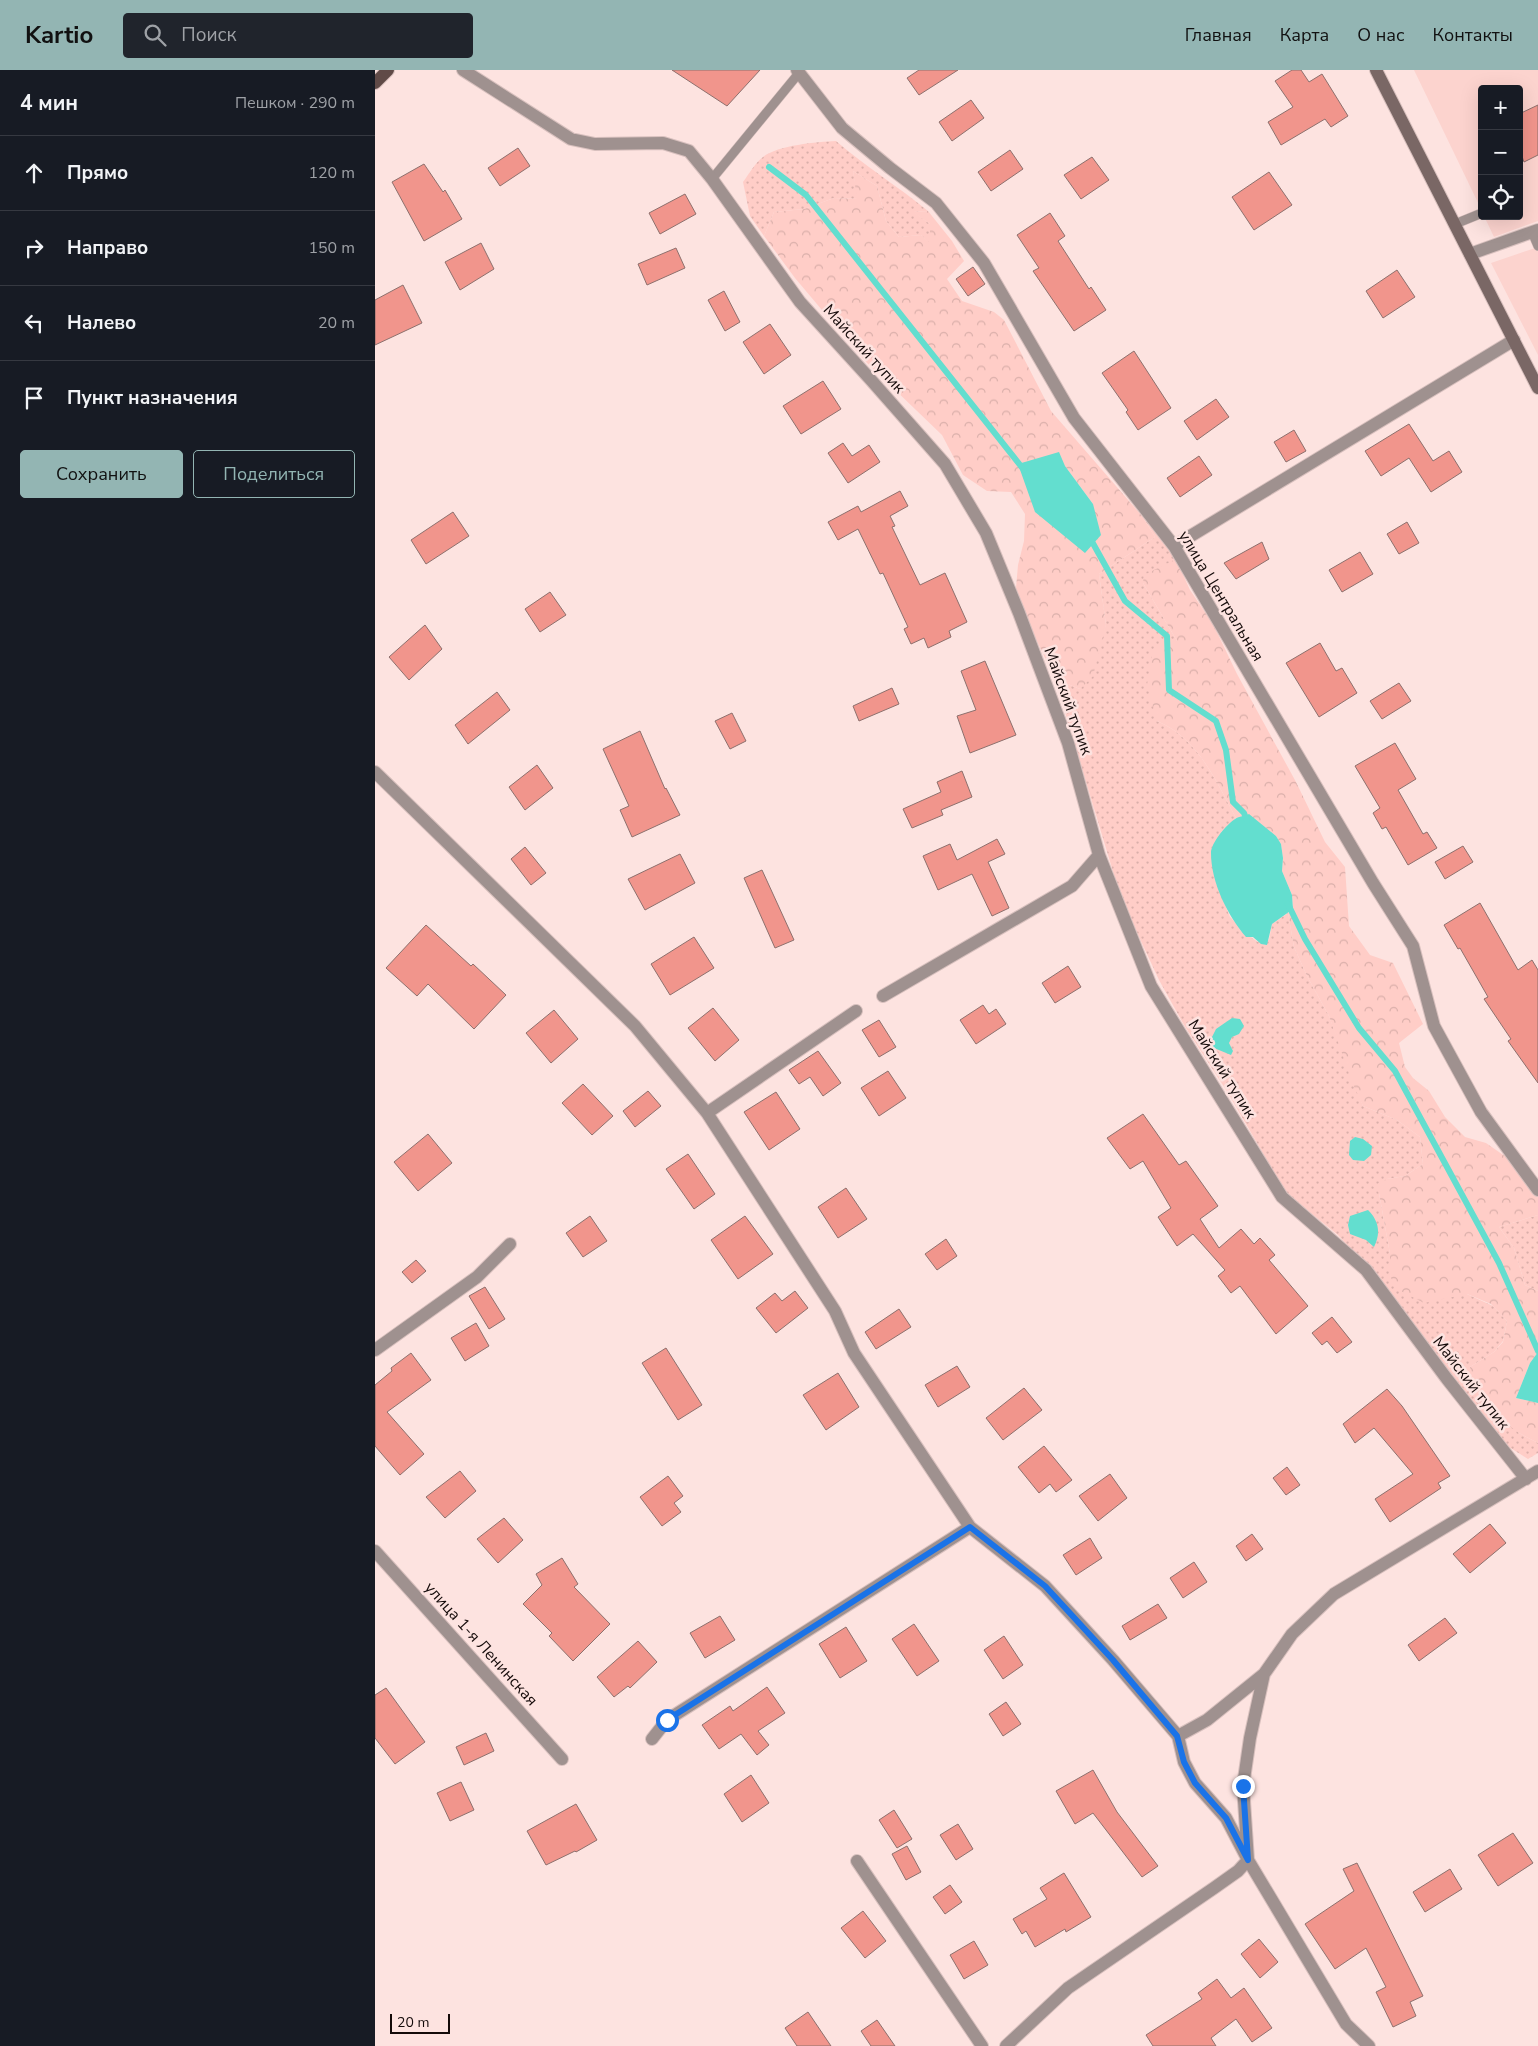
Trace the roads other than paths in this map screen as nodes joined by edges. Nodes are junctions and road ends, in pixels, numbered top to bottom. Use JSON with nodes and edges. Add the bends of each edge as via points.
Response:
{"nodes":[{"id":1,"x":388,"y":70,"type":"edge"},
{"id":2,"x":465,"y":70,"type":"edge"},
{"id":3,"x":1376,"y":70,"type":"edge"},
{"id":4,"x":798,"y":72,"type":"edge"},
{"id":5,"x":375,"y":83,"type":"edge"},
{"id":6,"x":712,"y":179,"type":"junction"},
{"id":7,"x":1478,"y":215,"type":"edge"},
{"id":8,"x":1455,"y":224,"type":"junction"},
{"id":9,"x":1535,"y":231,"type":"edge"},
{"id":10,"x":1538,"y":246,"type":"edge"},
{"id":11,"x":1470,"y":254,"type":"junction"},
{"id":12,"x":1514,"y":340,"type":"junction"},
{"id":13,"x":1535,"y":373,"type":"edge"},
{"id":14,"x":1538,"y":388,"type":"edge"},
{"id":15,"x":1174,"y":546,"type":"junction"},
{"id":16,"x":375,"y":772,"type":"edge"},
{"id":17,"x":1099,"y":855,"type":"junction"},
{"id":18,"x":883,"y":996,"type":"dead end"},
{"id":19,"x":856,"y":1011,"type":"dead end"},
{"id":20,"x":707,"y":1113,"type":"junction"},
{"id":21,"x":1538,"y":1190,"type":"edge"},
{"id":22,"x":510,"y":1244,"type":"dead end"},
{"id":23,"x":375,"y":1350,"type":"edge"},
{"id":24,"x":1538,"y":1471,"type":"edge"},
{"id":25,"x":1526,"y":1479,"type":"junction"},
{"id":26,"x":970,"y":1527,"type":"junction"},
{"id":27,"x":375,"y":1551,"type":"edge"},
{"id":28,"x":1264,"y":1674,"type":"junction"},
{"id":29,"x":1177,"y":1736,"type":"junction"},
{"id":30,"x":652,"y":1739,"type":"dead end"},
{"id":31,"x":562,"y":1759,"type":"dead end"},
{"id":32,"x":1248,"y":1860,"type":"junction"},
{"id":33,"x":857,"y":1861,"type":"dead end"},
{"id":34,"x":982,"y":2046,"type":"edge"},
{"id":35,"x":1006,"y":2046,"type":"edge"},
{"id":36,"x":1369,"y":2046,"type":"edge"}],
"edges":[{"from":1,"to":5,"type":"main road"},
{"from":2,"to":6,"type":"street","name":"Майский тупик","via":[[571,139],[595,144],[663,143],[689,151]]},
{"from":3,"to":8,"type":"main road"},
{"from":4,"to":6,"type":"lane"},
{"from":4,"to":15,"type":"street","name":"улица Центральная","via":[[842,128],[942,210],[984,263],[1074,418]]},
{"from":6,"to":17,"type":"street","name":"Майский тупик","via":[[799,302],[945,464],[986,533],[1068,743]]},
{"from":7,"to":8,"type":"lane"},
{"from":8,"to":11,"type":"main road"},
{"from":9,"to":10,"type":"lane"},
{"from":9,"to":11,"type":"street"},
{"from":11,"to":12,"type":"main road"},
{"from":12,"to":13,"type":"main road"},
{"from":12,"to":15,"type":"street"},
{"from":13,"to":14,"type":"main road"},
{"from":15,"to":21,"type":"street","name":"улица Центральная","via":[[1413,946],[1434,1026],[1481,1112]]},
{"from":16,"to":20,"type":"street","via":[[635,1026]]},
{"from":17,"to":18,"type":"street","via":[[1071,886]]},
{"from":17,"to":25,"type":"street","name":"Майский тупик","via":[[1151,986],[1282,1197],[1366,1270]]},
{"from":19,"to":20,"type":"street"},
{"from":20,"to":26,"type":"street","via":[[835,1311],[854,1353]]},
{"from":22,"to":23,"type":"street","via":[[477,1277]]},
{"from":24,"to":25,"type":"street"},
{"from":25,"to":28,"type":"street","via":[[1334,1594],[1291,1634]]},
{"from":26,"to":29,"type":"street","via":[[1045,1586]]},
{"from":26,"to":30,"type":"street","via":[[667,1720]]},
{"from":27,"to":31,"type":"street","name":"улица 1-я Ленинская"},
{"from":28,"to":29,"type":"street","via":[[1207,1720]]},
{"from":28,"to":32,"type":"street","via":[[1243,1786]]},
{"from":29,"to":32,"type":"street","via":[[1184,1762],[1195,1783],[1226,1818]]},
{"from":32,"to":35,"type":"street","via":[[1215,1888],[1068,1988]]},
{"from":32,"to":36,"type":"street","via":[[1346,2024]]},
{"from":33,"to":34,"type":"street"}]}
